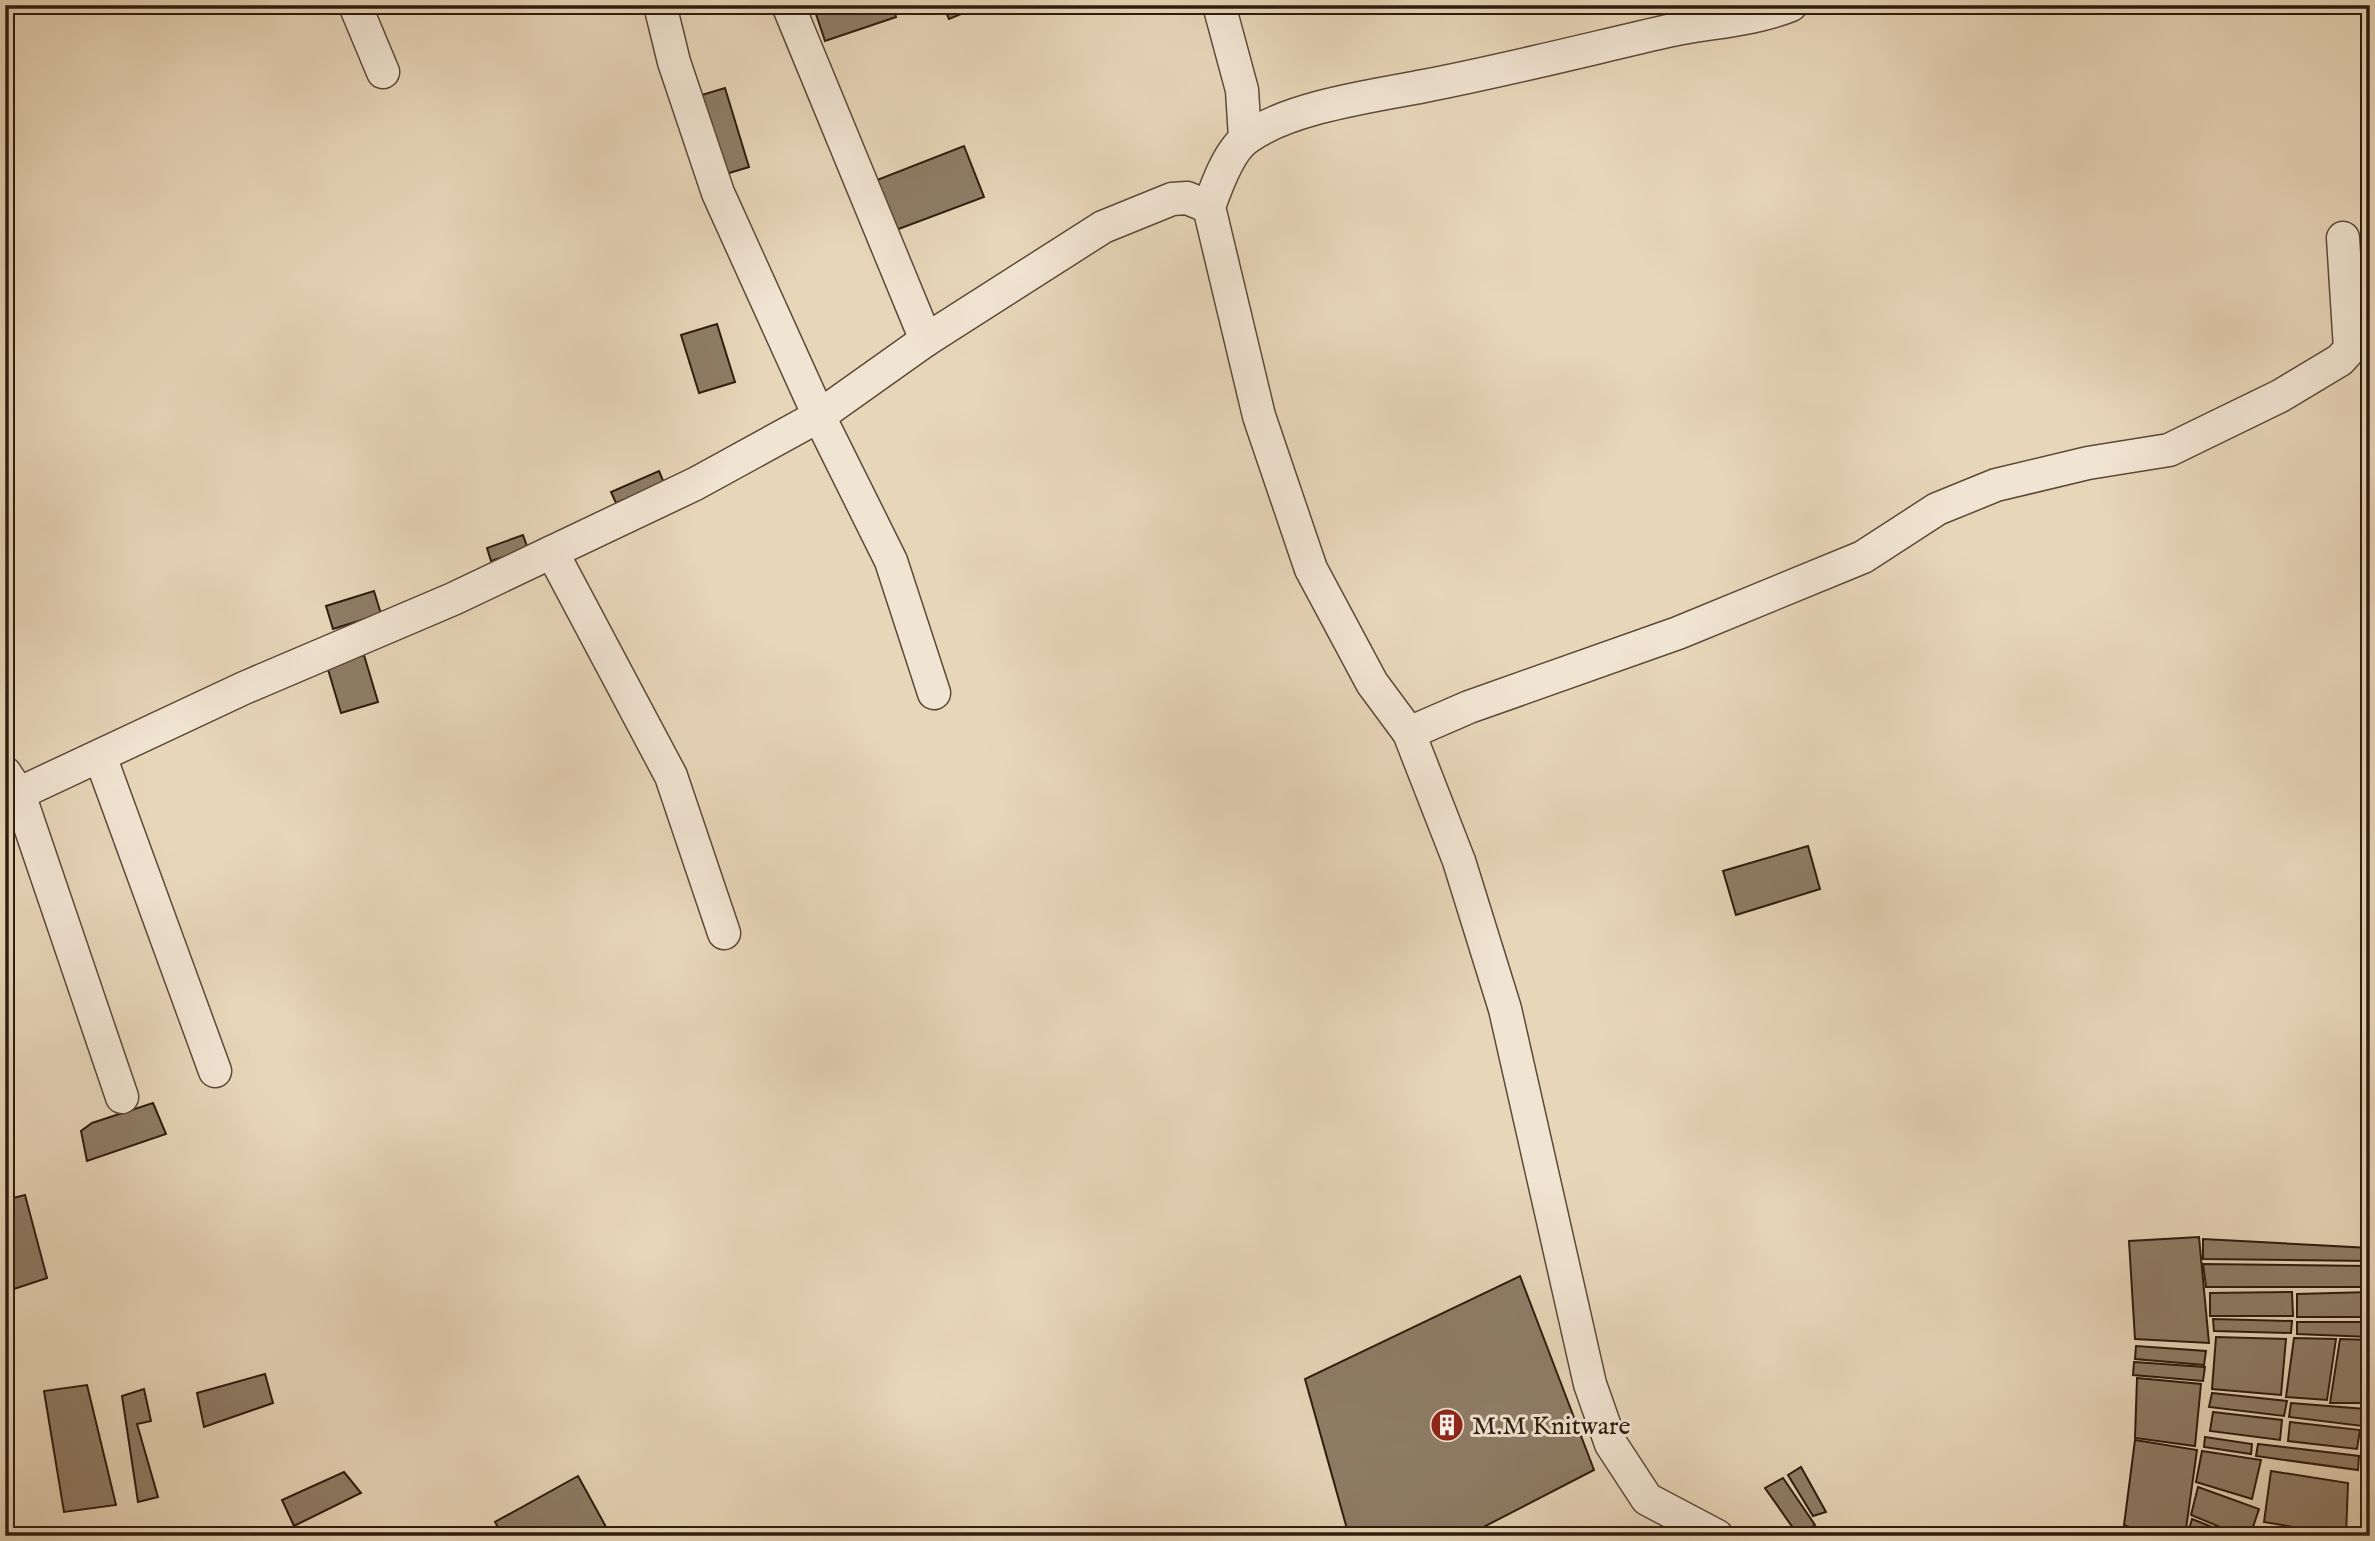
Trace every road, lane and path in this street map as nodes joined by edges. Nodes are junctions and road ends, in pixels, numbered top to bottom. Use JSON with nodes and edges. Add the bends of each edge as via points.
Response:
{"nodes":[{"id":1,"x":355,"y":5,"type":"edge"},
{"id":2,"x":660,"y":5,"type":"edge"},
{"id":3,"x":788,"y":5,"type":"edge"},
{"id":4,"x":1219,"y":5,"type":"edge"},
{"id":5,"x":1791,"y":5,"type":"edge"},
{"id":6,"x":383,"y":72,"type":"dead end"},
{"id":7,"x":1245,"y":138,"type":"junction"},
{"id":8,"x":1209,"y":207,"type":"junction"},
{"id":9,"x":2343,"y":238,"type":"dead end"},
{"id":10,"x":926,"y":340,"type":"junction"},
{"id":11,"x":819,"y":416,"type":"junction"},
{"id":12,"x":552,"y":552,"type":"junction"},
{"id":13,"x":934,"y":693,"type":"dead end"},
{"id":14,"x":1409,"y":733,"type":"junction"},
{"id":15,"x":100,"y":757,"type":"junction"},
{"id":16,"x":10,"y":789,"type":"edge"},
{"id":17,"x":724,"y":933,"type":"dead end"},
{"id":18,"x":215,"y":1071,"type":"dead end"},
{"id":19,"x":122,"y":1097,"type":"dead end"},
{"id":20,"x":1717,"y":1536,"type":"edge"}],
"edges":[{"from":1,"to":6,"type":"street"},
{"from":2,"to":11,"type":"street","via":[[674,62],[719,193]]},
{"from":3,"to":10,"type":"street"},
{"from":4,"to":7,"type":"street","via":[[1242,90]]},
{"from":5,"to":7,"type":"street","via":[[1357,98],[1294,115]]},
{"from":7,"to":8,"type":"street","via":[[1219,178]]},
{"from":8,"to":10,"type":"street","via":[[1186,198],[1172,199],[1103,228]]},
{"from":8,"to":14,"type":"street","via":[[1259,416],[1311,569],[1372,683]]},
{"from":9,"to":14,"type":"street","via":[[2350,349],[2340,360],[2280,396],[2169,450],[1996,485],[1937,509],[1863,557],[1678,634],[1469,707]]},
{"from":10,"to":11,"type":"street"},
{"from":11,"to":12,"type":"street","via":[[695,484]]},
{"from":11,"to":13,"type":"street","via":[[891,562]]},
{"from":12,"to":15,"type":"street"},
{"from":12,"to":17,"type":"street","via":[[671,776]]},
{"from":14,"to":20,"type":"street","via":[[1459,861],[1505,1009],[1590,1384],[1611,1444],[1647,1499]]},
{"from":15,"to":16,"type":"street"},
{"from":15,"to":18,"type":"street"},
{"from":16,"to":19,"type":"street"}]}
